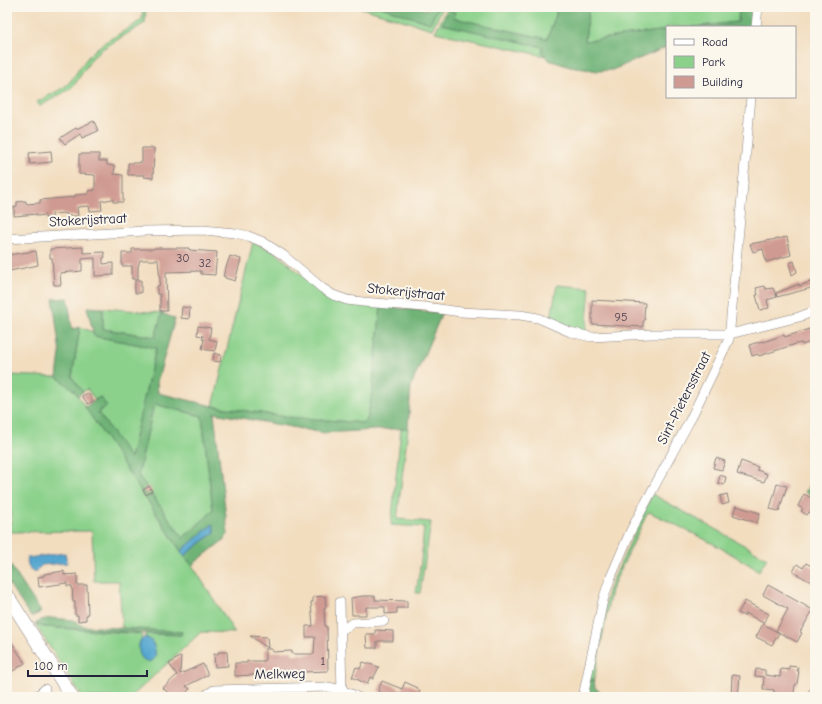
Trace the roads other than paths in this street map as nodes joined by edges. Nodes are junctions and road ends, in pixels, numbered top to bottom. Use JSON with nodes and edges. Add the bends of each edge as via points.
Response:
{"nodes":[{"id":1,"x":758,"y":7,"type":"edge"},
{"id":2,"x":756,"y":26,"type":"edge"},
{"id":3,"x":751,"y":98,"type":"edge"},
{"id":4,"x":7,"y":239,"type":"edge"},
{"id":5,"x":815,"y":311,"type":"edge"},
{"id":6,"x":730,"y":334,"type":"junction"},
{"id":7,"x":7,"y":595,"type":"edge"},
{"id":8,"x":340,"y":602,"type":"dead end"},
{"id":9,"x":384,"y":622,"type":"dead end"},
{"id":10,"x":340,"y":630,"type":"junction"},
{"id":11,"x":44,"y":689,"type":"dead end"},
{"id":12,"x":342,"y":694,"type":"edge"},
{"id":13,"x":36,"y":697,"type":"edge"},
{"id":14,"x":72,"y":697,"type":"edge"},
{"id":15,"x":203,"y":697,"type":"edge"},
{"id":16,"x":358,"y":697,"type":"edge"},
{"id":17,"x":583,"y":697,"type":"edge"}],
"edges":[{"from":1,"to":2,"type":"street"},
{"from":3,"to":6,"type":"street","name":"Sint-Pietersstraat"},
{"from":4,"to":6,"type":"street","name":"Stokerijstraat","via":[[167,230],[236,233],[263,242],[283,255],[322,288],[347,300],[461,312],[520,315],[538,318],[570,332],[592,337]]},
{"from":5,"to":6,"type":"street","name":"Stokerijstraat"},
{"from":6,"to":17,"type":"street","name":"Sint-Pietersstraat","via":[[700,400],[631,530],[610,579],[603,600]]},
{"from":7,"to":14,"type":"street"},
{"from":8,"to":10,"type":"street"},
{"from":9,"to":10,"type":"street","via":[[352,623]]},
{"from":10,"to":12,"type":"street"},
{"from":11,"to":13,"type":"street"},
{"from":12,"to":15,"type":"street","name":"Melkweg","via":[[328,687],[214,690]]},
{"from":12,"to":16,"type":"street","name":"Melkweg"}]}
